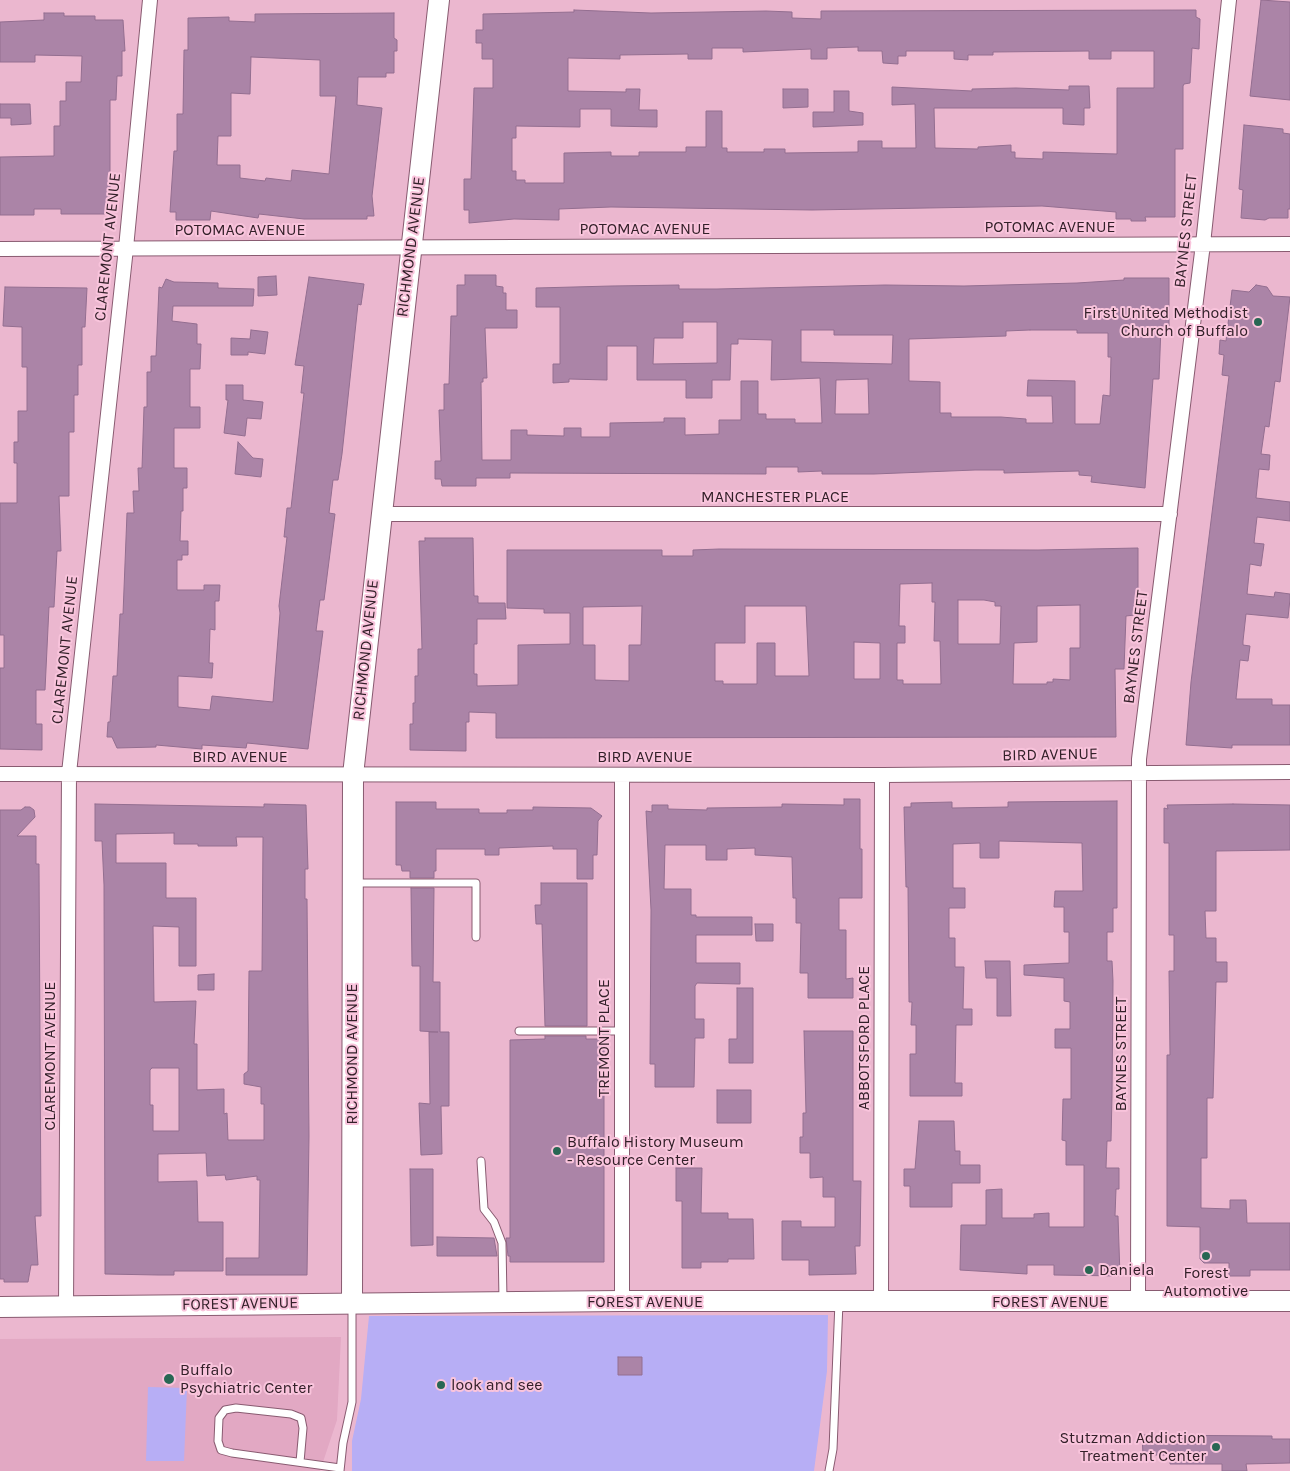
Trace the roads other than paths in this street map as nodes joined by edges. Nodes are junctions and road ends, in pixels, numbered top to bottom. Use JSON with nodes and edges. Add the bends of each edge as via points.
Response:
{"nodes":[{"id":1,"x":150,"y":0,"type":"edge"},
{"id":2,"x":439,"y":0,"type":"edge"},
{"id":3,"x":1229,"y":0,"type":"edge"},
{"id":4,"x":1203,"y":244,"type":"junction"},
{"id":5,"x":1290,"y":244,"type":"edge"},
{"id":6,"x":411,"y":247,"type":"junction"},
{"id":7,"x":126,"y":248,"type":"junction"},
{"id":8,"x":0,"y":249,"type":"edge"},
{"id":9,"x":381,"y":514,"type":"junction"},
{"id":10,"x":1170,"y":514,"type":"junction"},
{"id":11,"x":1140,"y":772,"type":"junction"},
{"id":12,"x":1290,"y":772,"type":"edge"},
{"id":13,"x":0,"y":774,"type":"edge"},
{"id":14,"x":69,"y":774,"type":"junction"},
{"id":15,"x":882,"y":774,"type":"junction"},
{"id":16,"x":353,"y":775,"type":"junction"},
{"id":17,"x":622,"y":775,"type":"junction"},
{"id":18,"x":352,"y":883,"type":"junction"},
{"id":19,"x":476,"y":937,"type":"dead end"},
{"id":20,"x":519,"y":1031,"type":"dead end"},
{"id":21,"x":622,"y":1031,"type":"junction"},
{"id":22,"x":481,"y":1161,"type":"dead end"},
{"id":23,"x":622,"y":1301,"type":"junction"},
{"id":24,"x":1290,"y":1301,"type":"edge"},
{"id":25,"x":839,"y":1302,"type":"junction"},
{"id":26,"x":881,"y":1302,"type":"junction"},
{"id":27,"x":1138,"y":1302,"type":"junction"},
{"id":28,"x":352,"y":1303,"type":"junction"},
{"id":29,"x":503,"y":1303,"type":"junction"},
{"id":30,"x":66,"y":1306,"type":"junction"},
{"id":31,"x":0,"y":1307,"type":"edge"},
{"id":32,"x":300,"y":1462,"type":"junction"},
{"id":33,"x":340,"y":1469,"type":"edge"},
{"id":34,"x":829,"y":1471,"type":"edge"}],
"edges":[{"from":1,"to":7,"type":"street","name":"CLAREMONT AVENUE"},
{"from":2,"to":6,"type":"street","name":"RICHMOND AVENUE"},
{"from":3,"to":4,"type":"street","name":"BAYNES STREET"},
{"from":4,"to":5,"type":"street","name":"POTOMAC AVENUE"},
{"from":4,"to":6,"type":"street","name":"POTOMAC AVENUE"},
{"from":4,"to":10,"type":"street","name":"BAYNES STREET"},
{"from":6,"to":7,"type":"street","name":"POTOMAC AVENUE"},
{"from":6,"to":9,"type":"street","name":"RICHMOND AVENUE"},
{"from":7,"to":8,"type":"street","name":"POTOMAC AVENUE"},
{"from":7,"to":14,"type":"street","name":"CLAREMONT AVENUE"},
{"from":9,"to":10,"type":"street","name":"MANCHESTER PLACE"},
{"from":9,"to":16,"type":"street","name":"RICHMOND AVENUE"},
{"from":10,"to":11,"type":"street","name":"BAYNES STREET"},
{"from":11,"to":12,"type":"street","name":"BIRD AVENUE"},
{"from":11,"to":15,"type":"street","name":"BIRD AVENUE"},
{"from":11,"to":27,"type":"street","name":"BAYNES STREET"},
{"from":13,"to":14,"type":"street","name":"BIRD AVENUE"},
{"from":14,"to":16,"type":"street","name":"BIRD AVENUE"},
{"from":14,"to":30,"type":"street","name":"CLAREMONT AVENUE"},
{"from":15,"to":17,"type":"street","name":"BIRD AVENUE"},
{"from":15,"to":26,"type":"street","name":"ABBOTSFORD PLACE"},
{"from":16,"to":17,"type":"street","name":"BIRD AVENUE"},
{"from":16,"to":18,"type":"street","name":"RICHMOND AVENUE"},
{"from":17,"to":21,"type":"street","name":"TREMONT PLACE"},
{"from":18,"to":19,"type":"lane","via":[[476,883]]},
{"from":18,"to":28,"type":"street","name":"RICHMOND AVENUE"},
{"from":20,"to":21,"type":"lane"},
{"from":21,"to":23,"type":"street","name":"TREMONT PLACE"},
{"from":22,"to":29,"type":"lane","via":[[484,1209],[494,1222],[502,1243]]},
{"from":23,"to":25,"type":"street","name":"FOREST AVENUE"},
{"from":23,"to":29,"type":"street","name":"FOREST AVENUE"},
{"from":24,"to":27,"type":"street","name":"FOREST AVENUE"},
{"from":25,"to":26,"type":"street","name":"FOREST AVENUE"},
{"from":25,"to":34,"type":"lane","via":[[833,1450]]},
{"from":26,"to":27,"type":"street","name":"FOREST AVENUE"},
{"from":28,"to":29,"type":"street","name":"FOREST AVENUE"},
{"from":28,"to":30,"type":"street","name":"FOREST AVENUE"},
{"from":28,"to":33,"type":"lane","via":[[352,1402]]},
{"from":30,"to":31,"type":"street","name":"FOREST AVENUE"},
{"from":32,"to":32,"type":"lane","via":[[221,1450],[219,1418],[225,1410],[236,1408],[301,1418]]},
{"from":32,"to":33,"type":"lane"}]}
